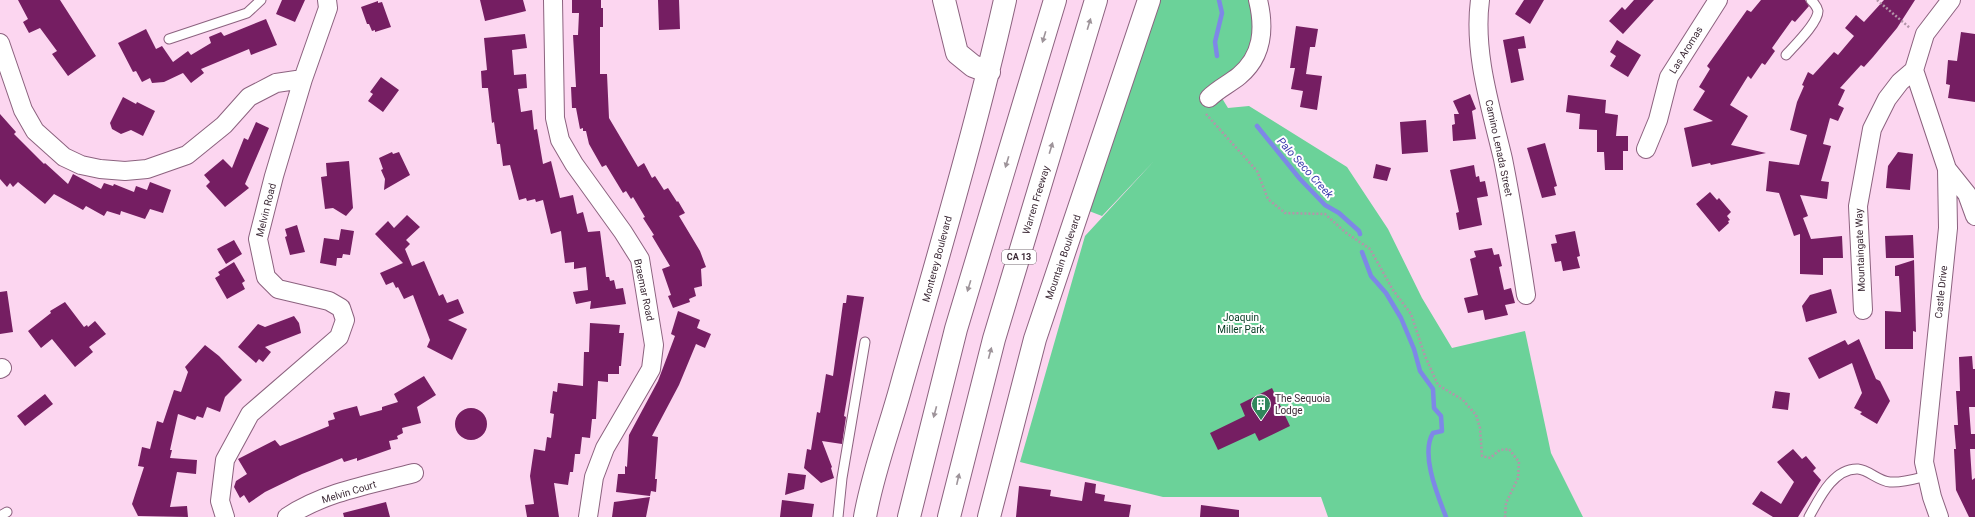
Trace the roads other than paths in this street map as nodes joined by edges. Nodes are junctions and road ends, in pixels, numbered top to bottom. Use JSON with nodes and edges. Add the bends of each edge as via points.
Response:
{"nodes":[{"id":1,"x":261,"y":0,"type":"edge"},
{"id":2,"x":327,"y":0,"type":"edge"},
{"id":3,"x":553,"y":0,"type":"edge"},
{"id":4,"x":944,"y":0,"type":"edge"},
{"id":5,"x":1005,"y":0,"type":"edge"},
{"id":6,"x":1055,"y":0,"type":"edge"},
{"id":7,"x":1096,"y":0,"type":"edge"},
{"id":8,"x":1149,"y":0,"type":"edge"},
{"id":9,"x":1258,"y":0,"type":"edge"},
{"id":10,"x":1480,"y":0,"type":"edge"},
{"id":11,"x":1718,"y":0,"type":"edge"},
{"id":12,"x":1811,"y":0,"type":"edge"},
{"id":13,"x":1951,"y":0,"type":"edge"},
{"id":14,"x":170,"y":39,"type":"dead end"},
{"id":15,"x":0,"y":43,"type":"edge"},
{"id":16,"x":1786,"y":55,"type":"dead end"},
{"id":17,"x":1914,"y":70,"type":"junction"},
{"id":18,"x":989,"y":72,"type":"junction"},
{"id":19,"x":303,"y":79,"type":"junction"},
{"id":20,"x":1209,"y":98,"type":"road end"},
{"id":21,"x":1646,"y":149,"type":"dead end"},
{"id":22,"x":1947,"y":169,"type":"junction"},
{"id":23,"x":1975,"y":216,"type":"edge"},
{"id":24,"x":1526,"y":294,"type":"dead end"},
{"id":25,"x":1863,"y":310,"type":"dead end"},
{"id":26,"x":865,"y":342,"type":"dead end"},
{"id":27,"x":414,"y":473,"type":"dead end"},
{"id":28,"x":1927,"y":476,"type":"junction"},
{"id":29,"x":225,"y":517,"type":"edge"},
{"id":30,"x":288,"y":517,"type":"edge"},
{"id":31,"x":588,"y":517,"type":"edge"},
{"id":32,"x":838,"y":517,"type":"edge"},
{"id":33,"x":865,"y":517,"type":"edge"},
{"id":34,"x":909,"y":517,"type":"edge"},
{"id":35,"x":949,"y":517,"type":"edge"},
{"id":36,"x":989,"y":517,"type":"edge"},
{"id":37,"x":1809,"y":517,"type":"edge"},
{"id":38,"x":1940,"y":517,"type":"edge"}],
"edges":[{"from":1,"to":14,"type":"lane","via":[[247,13]]},
{"from":2,"to":19,"type":"street","name":"Melvin Road","via":[[328,8]]},
{"from":3,"to":31,"type":"street","name":"Braemar Road","via":[[555,118],[560,140],[640,260],[654,345],[651,369],[605,448],[594,477]]},
{"from":4,"to":18,"type":"main road","via":[[957,53],[973,66]]},
{"from":5,"to":18,"type":"main road","name":"Monterey Boulevard"},
{"from":6,"to":34,"type":"main road","one_way":true,"via":[[956,329]]},
{"from":35,"to":7,"type":"main road","name":"Warren Freeway","number":"CA 13","one_way":true,"via":[[994,339]]},
{"from":8,"to":36,"type":"main road","name":"Mountain Boulevard","via":[[1035,340]]},
{"from":9,"to":20,"type":"street","via":[[1262,30],[1258,54],[1240,75]]},
{"from":10,"to":24,"type":"street","name":"Camino Lenada Street","via":[[1479,37],[1488,101],[1503,160]]},
{"from":11,"to":21,"type":"street","name":"Las Aromas","via":[[1669,77],[1658,120]]},
{"from":12,"to":16,"type":"lane","via":[[1818,10],[1817,15],[1812,25]]},
{"from":13,"to":17,"type":"street","via":[[1925,34]]},
{"from":15,"to":19,"type":"street","via":[[23,110],[35,131],[64,157],[81,165],[100,169],[147,169],[187,155],[224,124],[249,97],[276,83]]},
{"from":17,"to":22,"type":"street","name":"Castle Drive"},
{"from":17,"to":25,"type":"street","name":"Mountaingate Way","via":[[1900,82],[1887,99],[1872,129],[1858,206]]},
{"from":18,"to":33,"type":"main road","name":"Monterey Boulevard","via":[[902,386],[875,472]]},
{"from":19,"to":29,"type":"street","name":"Melvin Road","via":[[258,239],[266,277],[278,289],[330,301],[341,308],[345,320],[339,338],[250,414],[225,460],[220,501]]},
{"from":22,"to":23,"type":"street","via":[[1968,194]]},
{"from":22,"to":28,"type":"street","name":"Castle Drive","via":[[1948,228],[1924,462]]},
{"from":26,"to":32,"type":"lane"},
{"from":27,"to":30,"type":"street","name":"Melvin Court","via":[[338,493],[297,510]]},
{"from":28,"to":37,"type":"lane","via":[[1889,482],[1858,469],[1851,471],[1836,478],[1827,486]]},
{"from":28,"to":38,"type":"street","name":"Castle Drive"}]}
